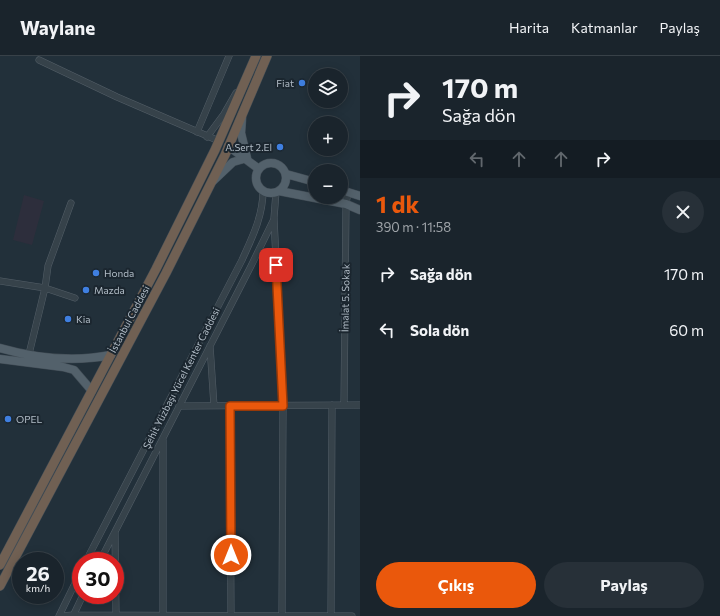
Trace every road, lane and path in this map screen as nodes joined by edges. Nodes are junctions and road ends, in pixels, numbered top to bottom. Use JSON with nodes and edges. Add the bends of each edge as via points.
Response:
{"nodes":[{"id":1,"x":229,"y":56,"type":"edge"},
{"id":2,"x":267,"y":56,"type":"edge"},
{"id":3,"x":255,"y":58,"type":"edge"},
{"id":4,"x":39,"y":60,"type":"dead end"},
{"id":5,"x":242,"y":114,"type":"junction"},
{"id":6,"x":198,"y":132,"type":"junction"},
{"id":7,"x":207,"y":137,"type":"junction"},
{"id":8,"x":219,"y":142,"type":"junction"},
{"id":9,"x":228,"y":146,"type":"junction"},
{"id":10,"x":247,"y":158,"type":"junction"},
{"id":11,"x":259,"y":168,"type":"junction"},
{"id":12,"x":286,"y":174,"type":"junction"},
{"id":13,"x":308,"y":180,"type":"edge"},
{"id":14,"x":211,"y":183,"type":"junction"},
{"id":15,"x":263,"y":191,"type":"junction"},
{"id":16,"x":348,"y":191,"type":"edge"},
{"id":17,"x":277,"y":192,"type":"junction"},
{"id":18,"x":360,"y":196,"type":"edge"},
{"id":19,"x":308,"y":197,"type":"edge"},
{"id":20,"x":71,"y":203,"type":"dead end"},
{"id":21,"x":346,"y":204,"type":"joint"},
{"id":22,"x":360,"y":210,"type":"edge"},
{"id":23,"x":274,"y":218,"type":"junction"},
{"id":24,"x":0,"y":281,"type":"edge"},
{"id":25,"x":45,"y":288,"type":"junction"},
{"id":26,"x":75,"y":298,"type":"dead end"},
{"id":27,"x":210,"y":346,"type":"junction"},
{"id":28,"x":0,"y":348,"type":"edge"},
{"id":29,"x":29,"y":354,"type":"junction"},
{"id":30,"x":111,"y":355,"type":"junction"},
{"id":31,"x":0,"y":359,"type":"edge"},
{"id":32,"x":92,"y":391,"type":"junction"},
{"id":33,"x":332,"y":405,"type":"junction"},
{"id":34,"x":344,"y":405,"type":"junction"},
{"id":35,"x":360,"y":405,"type":"edge"},
{"id":36,"x":179,"y":406,"type":"junction"},
{"id":37,"x":214,"y":406,"type":"junction"},
{"id":38,"x":230,"y":406,"type":"junction"},
{"id":39,"x":283,"y":406,"type":"junction"},
{"id":40,"x":163,"y":438,"type":"junction"},
{"id":41,"x":45,"y":480,"type":"junction"},
{"id":42,"x":115,"y":532,"type":"junction"},
{"id":43,"x":0,"y":550,"type":"edge"},
{"id":44,"x":18,"y":552,"type":"edge"},
{"id":45,"x":91,"y":552,"type":"edge"},
{"id":46,"x":105,"y":552,"type":"edge"},
{"id":47,"x":12,"y":563,"type":"edge"},
{"id":48,"x":0,"y":565,"type":"edge"},
{"id":49,"x":12,"y":566,"type":"edge"},
{"id":50,"x":0,"y":586,"type":"edge"},
{"id":51,"x":72,"y":590,"type":"edge"},
{"id":52,"x":0,"y":595,"type":"edge"},
{"id":53,"x":78,"y":604,"type":"edge"},
{"id":54,"x":73,"y":615,"type":"edge"},
{"id":55,"x":116,"y":615,"type":"junction"},
{"id":56,"x":60,"y":616,"type":"edge"},
{"id":57,"x":163,"y":616,"type":"edge"},
{"id":58,"x":231,"y":616,"type":"edge"},
{"id":59,"x":282,"y":616,"type":"edge"},
{"id":60,"x":331,"y":616,"type":"edge"},
{"id":61,"x":352,"y":616,"type":"edge"}],
"edges":[{"from":1,"to":6,"type":"street"},
{"from":2,"to":5,"type":"highway","name":"İstanbul Caddesi"},
{"from":3,"to":7,"type":"street","via":[[224,114]]},
{"from":3,"to":8,"type":"highway","name":"İstanbul Caddesi"},
{"from":4,"to":6,"type":"street"},
{"from":5,"to":9,"type":"highway","name":"İstanbul Caddesi"},
{"from":5,"to":10,"type":"main road","via":[[241,132]]},
{"from":6,"to":7,"type":"street"},
{"from":7,"to":8,"type":"street"},
{"from":8,"to":9,"type":"highway"},
{"from":8,"to":30,"type":"highway","name":"İstanbul Caddesi"},
{"from":9,"to":10,"type":"main road"},
{"from":9,"to":14,"type":"highway","name":"İstanbul Caddesi"},
{"from":10,"to":11,"type":"main road"},
{"from":10,"to":14,"type":"main road","via":[[233,162]]},
{"from":11,"to":12,"type":"main road","via":[[272,162],[281,166]]},
{"from":11,"to":15,"type":"main road","via":[[257,183]]},
{"from":12,"to":13,"type":"main road"},
{"from":12,"to":17,"type":"main road","via":[[285,184]]},
{"from":14,"to":44,"type":"highway","name":"İstanbul Caddesi"},
{"from":15,"to":17,"type":"main road"},
{"from":15,"to":45,"type":"street","name":"Şehit Yüzbaşı Yücel Kenter Caddesi","via":[[257,226],[242,260]]},
{"from":16,"to":18,"type":"main road"},
{"from":17,"to":19,"type":"main road"},
{"from":17,"to":23,"type":"street"},
{"from":20,"to":25,"type":"street","via":[[48,266]]},
{"from":21,"to":22,"type":"main road"},
{"from":21,"to":34,"type":"street","name":"İmalat 5. Sokak"},
{"from":23,"to":27,"type":"street","name":"Şehit Yüzbaşı Yücel Kenter Caddesi"},
{"from":23,"to":39,"type":"street"},
{"from":24,"to":25,"type":"street"},
{"from":25,"to":26,"type":"street"},
{"from":25,"to":29,"type":"street"},
{"from":27,"to":36,"type":"street","name":"Şehit Yüzbaşı Yücel Kenter Caddesi"},
{"from":27,"to":37,"type":"street"},
{"from":28,"to":29,"type":"main road"},
{"from":29,"to":30,"type":"main road","via":[[54,358],[100,358]]},
{"from":30,"to":32,"type":"highway","name":"İstanbul Caddesi"},
{"from":31,"to":32,"type":"main road","via":[[74,370]]},
{"from":32,"to":41,"type":"highway","name":"İstanbul Caddesi"},
{"from":33,"to":34,"type":"street"},
{"from":33,"to":39,"type":"street"},
{"from":33,"to":60,"type":"street"},
{"from":34,"to":35,"type":"street"},
{"from":36,"to":37,"type":"street"},
{"from":36,"to":40,"type":"street","name":"Şehit Yüzbaşı Yücel Kenter Caddesi"},
{"from":37,"to":38,"type":"street"},
{"from":38,"to":39,"type":"street"},
{"from":38,"to":58,"type":"street"},
{"from":39,"to":59,"type":"street"},
{"from":40,"to":42,"type":"street","name":"Şehit Yüzbaşı Yücel Kenter Caddesi"},
{"from":40,"to":57,"type":"street"},
{"from":41,"to":43,"type":"highway"},
{"from":41,"to":48,"type":"highway","name":"İstanbul Caddesi"},
{"from":42,"to":46,"type":"street","name":"Şehit Yüzbaşı Yücel Kenter Caddesi"},
{"from":42,"to":55,"type":"street"},
{"from":47,"to":50,"type":"highway","name":"İstanbul Caddesi"},
{"from":49,"to":52,"type":"highway"},
{"from":51,"to":56,"type":"street"},
{"from":53,"to":54,"type":"street"},
{"from":54,"to":55,"type":"street"},
{"from":54,"to":56,"type":"street"},
{"from":55,"to":57,"type":"street"},
{"from":57,"to":58,"type":"street"},
{"from":58,"to":59,"type":"street"},
{"from":59,"to":60,"type":"street"},
{"from":60,"to":61,"type":"street"}]}
